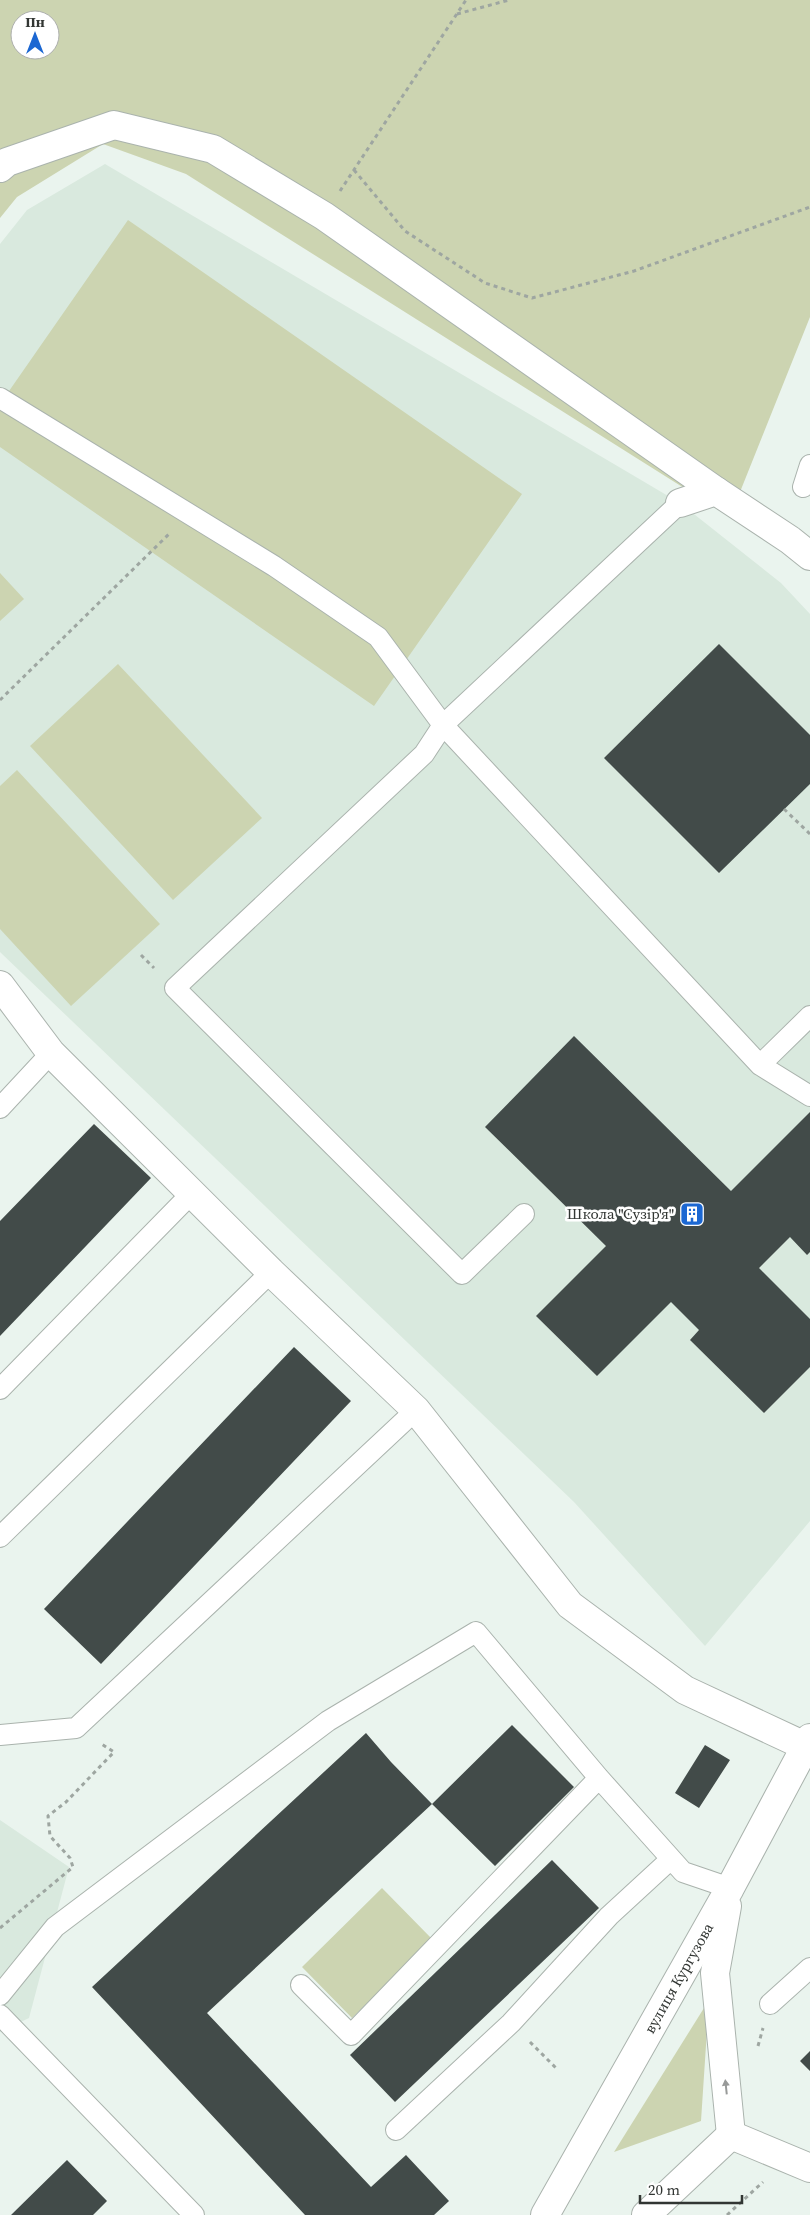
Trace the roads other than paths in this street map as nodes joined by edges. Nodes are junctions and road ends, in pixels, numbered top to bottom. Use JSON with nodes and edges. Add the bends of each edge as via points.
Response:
{"nodes":[{"id":1,"x":0,"y":168,"type":"edge"},
{"id":2,"x":0,"y":398,"type":"edge"},
{"id":3,"x":810,"y":465,"type":"edge"},
{"id":4,"x":803,"y":487,"type":"dead end"},
{"id":5,"x":716,"y":491,"type":"junction"},
{"id":6,"x":680,"y":503,"type":"joint"},
{"id":7,"x":810,"y":556,"type":"edge"},
{"id":8,"x":443,"y":725,"type":"junction"},
{"id":9,"x":0,"y":985,"type":"edge"},
{"id":10,"x":810,"y":1016,"type":"edge"},
{"id":11,"x":51,"y":1053,"type":"junction"},
{"id":12,"x":760,"y":1065,"type":"junction"},
{"id":13,"x":810,"y":1096,"type":"edge"},
{"id":14,"x":0,"y":1108,"type":"edge"},
{"id":15,"x":192,"y":1193,"type":"junction"},
{"id":16,"x":524,"y":1214,"type":"dead end"},
{"id":17,"x":271,"y":1272,"type":"junction"},
{"id":18,"x":0,"y":1389,"type":"edge"},
{"id":19,"x":416,"y":1410,"type":"junction"},
{"id":20,"x":0,"y":1537,"type":"edge"},
{"id":21,"x":0,"y":1735,"type":"edge"},
{"id":22,"x":807,"y":1742,"type":"edge"},
{"id":23,"x":599,"y":1778,"type":"junction"},
{"id":24,"x":671,"y":1858,"type":"junction"},
{"id":25,"x":730,"y":1888,"type":"junction"},
{"id":26,"x":810,"y":1968,"type":"edge"},
{"id":27,"x":301,"y":1985,"type":"dead end"},
{"id":28,"x":0,"y":1994,"type":"edge"},
{"id":29,"x":770,"y":2004,"type":"dead end"},
{"id":30,"x":0,"y":2015,"type":"edge"},
{"id":31,"x":396,"y":2130,"type":"dead end"},
{"id":32,"x":731,"y":2135,"type":"junction"},
{"id":33,"x":810,"y":2168,"type":"edge"},
{"id":34,"x":194,"y":2215,"type":"edge"},
{"id":35,"x":545,"y":2215,"type":"edge"},
{"id":36,"x":646,"y":2215,"type":"edge"}],
"edges":[{"from":1,"to":5,"type":"street","via":[[7,162],[114,125],[213,149],[325,217]]},
{"from":2,"to":8,"type":"lane","via":[[274,566],[378,637]]},
{"from":3,"to":4,"type":"lane"},
{"from":5,"to":6,"type":"street"},
{"from":5,"to":7,"type":"street"},
{"from":6,"to":8,"type":"lane"},
{"from":8,"to":12,"type":"lane"},
{"from":8,"to":16,"type":"lane","via":[[424,754],[175,988],[462,1274]]},
{"from":9,"to":11,"type":"street"},
{"from":10,"to":12,"type":"lane"},
{"from":11,"to":14,"type":"lane"},
{"from":11,"to":15,"type":"street"},
{"from":12,"to":13,"type":"lane"},
{"from":15,"to":17,"type":"street"},
{"from":15,"to":18,"type":"lane"},
{"from":17,"to":19,"type":"street"},
{"from":17,"to":20,"type":"lane"},
{"from":19,"to":21,"type":"lane","via":[[76,1728]]},
{"from":19,"to":22,"type":"street","via":[[570,1605],[685,1690]]},
{"from":22,"to":25,"type":"street","name":"вулиця Кургузова"},
{"from":23,"to":24,"type":"lane"},
{"from":23,"to":27,"type":"lane","via":[[351,2035]]},
{"from":23,"to":28,"type":"lane","via":[[476,1632],[328,1721],[55,1927]]},
{"from":24,"to":25,"type":"lane","via":[[683,1872]]},
{"from":24,"to":31,"type":"lane","via":[[609,1916],[512,2023]]},
{"from":32,"to":25,"type":"street","one_way":true,"via":[[715,1973]]},
{"from":25,"to":35,"type":"street","name":"вулиця Кургузова"},
{"from":26,"to":29,"type":"lane"},
{"from":30,"to":34,"type":"lane"},
{"from":32,"to":33,"type":"street"},
{"from":32,"to":36,"type":"street"}]}
